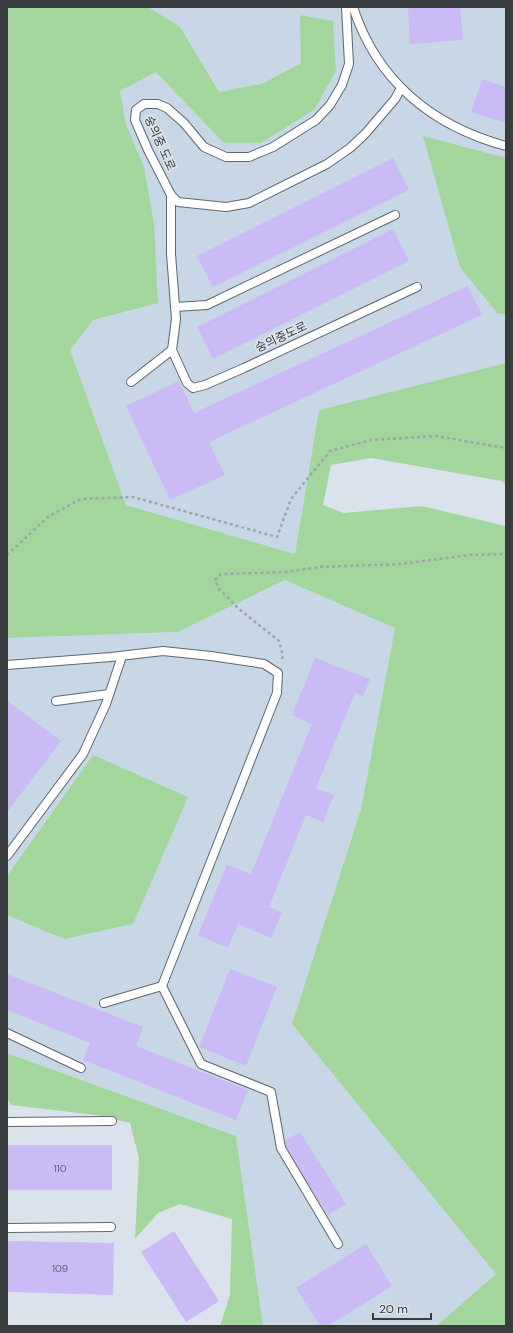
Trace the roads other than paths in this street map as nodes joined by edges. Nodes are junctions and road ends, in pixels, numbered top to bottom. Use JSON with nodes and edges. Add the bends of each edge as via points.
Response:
{"nodes":[{"id":1,"x":346,"y":7,"type":"edge"},
{"id":2,"x":353,"y":7,"type":"edge"},
{"id":3,"x":401,"y":88,"type":"junction"},
{"id":4,"x":506,"y":146,"type":"edge"},
{"id":5,"x":171,"y":195,"type":"junction"},
{"id":6,"x":395,"y":215,"type":"dead end"},
{"id":7,"x":417,"y":287,"type":"dead end"},
{"id":8,"x":175,"y":307,"type":"junction"},
{"id":9,"x":172,"y":350,"type":"junction"},
{"id":10,"x":131,"y":382,"type":"dead end"},
{"id":11,"x":122,"y":656,"type":"junction"},
{"id":12,"x":7,"y":665,"type":"edge"},
{"id":13,"x":109,"y":694,"type":"junction"},
{"id":14,"x":56,"y":701,"type":"dead end"},
{"id":15,"x":7,"y":856,"type":"edge"},
{"id":16,"x":162,"y":986,"type":"junction"},
{"id":17,"x":104,"y":1003,"type":"dead end"},
{"id":18,"x":7,"y":1033,"type":"edge"},
{"id":19,"x":81,"y":1068,"type":"dead end"},
{"id":20,"x":112,"y":1121,"type":"dead end"},
{"id":21,"x":7,"y":1122,"type":"edge"},
{"id":22,"x":111,"y":1227,"type":"dead end"},
{"id":23,"x":7,"y":1228,"type":"edge"},
{"id":24,"x":338,"y":1244,"type":"dead end"}],
"edges":[{"from":1,"to":5,"type":"lane","name":"숭의중 도로","via":[[349,64],[342,85],[330,105],[316,120],[273,147],[249,156],[226,157],[204,148],[184,123],[167,108],[158,104],[144,104],[136,110],[135,120]]},
{"from":2,"to":3,"type":"lane","via":[[359,25],[376,57]]},
{"from":3,"to":4,"type":"lane","via":[[423,108],[463,131]]},
{"from":3,"to":5,"type":"lane","via":[[395,99],[350,148],[327,164],[249,203],[226,207],[187,203],[178,202]]},
{"from":5,"to":8,"type":"lane","via":[[170,254]]},
{"from":6,"to":8,"type":"lane","via":[[207,305]]},
{"from":7,"to":9,"type":"lane","name":"숭의중도로","via":[[205,385],[193,388],[187,383]]},
{"from":8,"to":9,"type":"lane"},
{"from":9,"to":10,"type":"lane"},
{"from":11,"to":12,"type":"lane"},
{"from":11,"to":13,"type":"lane"},
{"from":11,"to":16,"type":"lane","via":[[163,651],[211,656],[264,664],[278,673],[277,692]]},
{"from":13,"to":14,"type":"lane"},
{"from":13,"to":15,"type":"lane","via":[[83,754]]},
{"from":16,"to":17,"type":"lane"},
{"from":16,"to":24,"type":"lane","via":[[201,1064],[271,1092],[281,1148]]},
{"from":18,"to":19,"type":"lane"},
{"from":20,"to":21,"type":"lane"},
{"from":22,"to":23,"type":"lane"}]}
